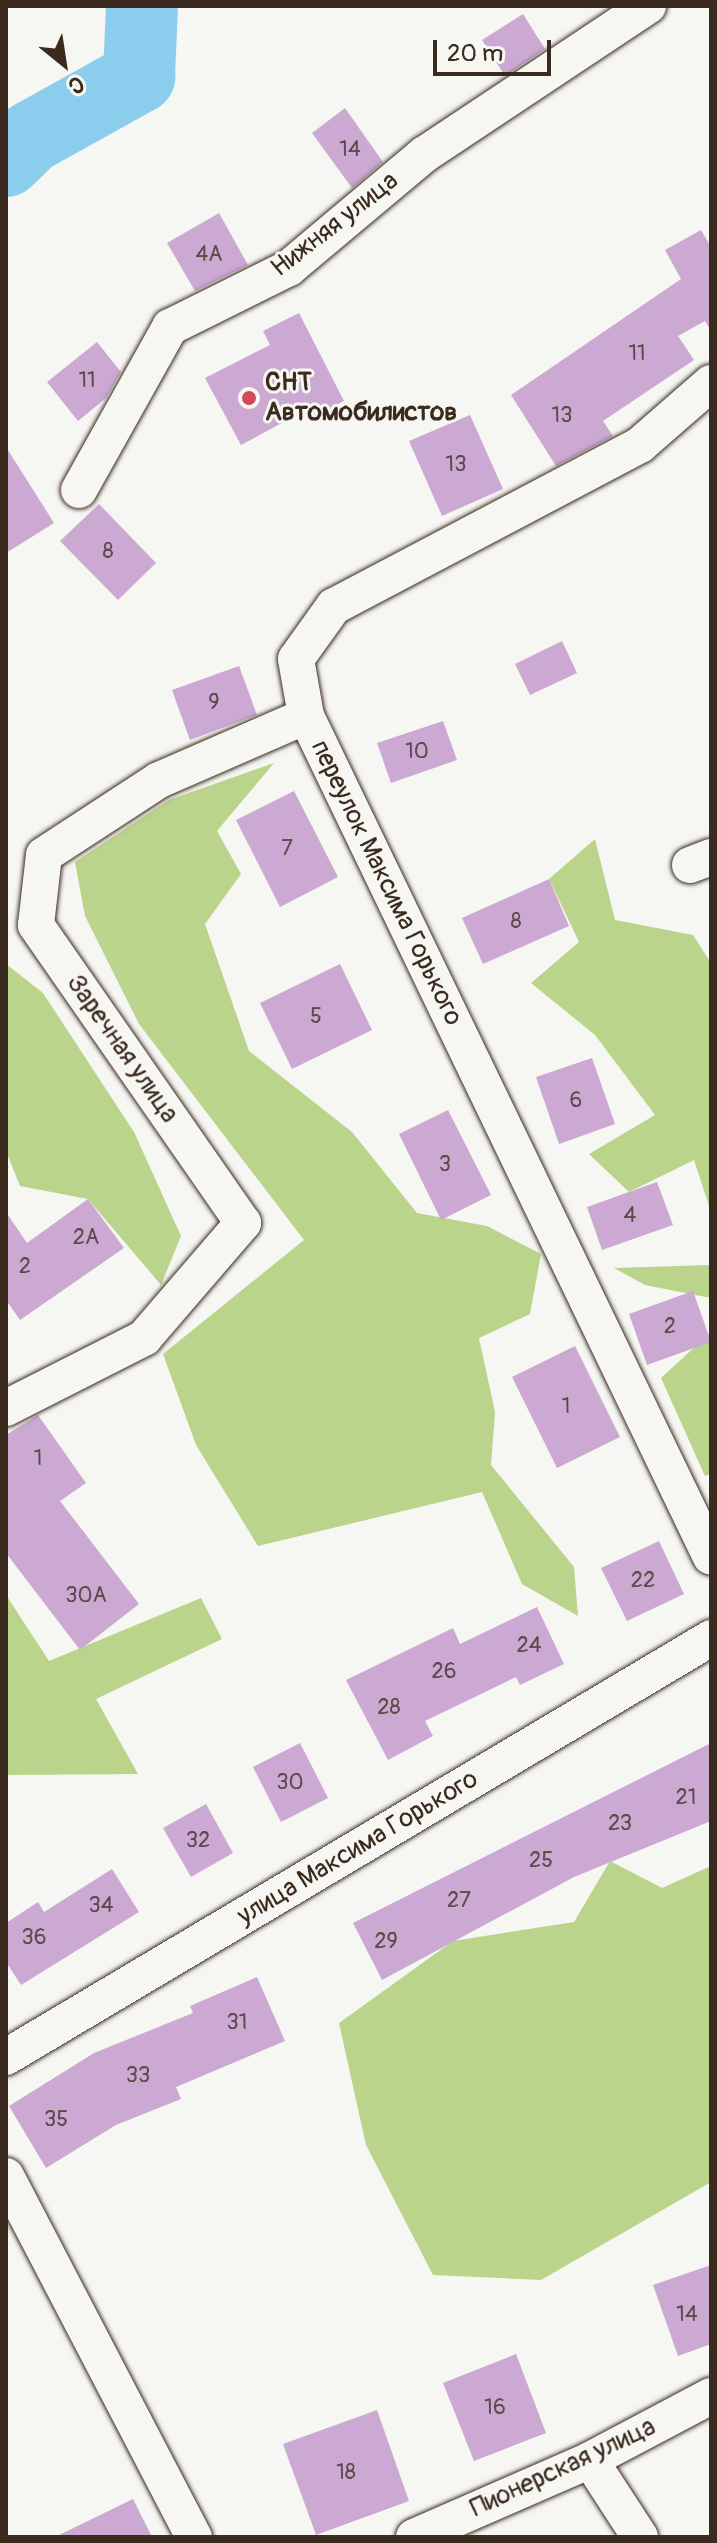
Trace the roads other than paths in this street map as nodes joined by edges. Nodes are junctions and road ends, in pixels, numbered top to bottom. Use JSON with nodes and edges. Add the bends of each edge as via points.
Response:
{"nodes":[{"id":1,"x":648,"y":6,"type":"edge"},
{"id":2,"x":711,"y":383,"type":"edge"},
{"id":3,"x":79,"y":490,"type":"dead end"},
{"id":4,"x":306,"y":716,"type":"junction"},
{"id":5,"x":6,"y":1408,"type":"edge"},
{"id":6,"x":711,"y":1557,"type":"edge"},
{"id":7,"x":711,"y":1638,"type":"edge"},
{"id":8,"x":6,"y":2057,"type":"edge"},
{"id":9,"x":6,"y":2176,"type":"edge"},
{"id":10,"x":711,"y":2396,"type":"edge"},
{"id":11,"x":590,"y":2460,"type":"junction"},
{"id":12,"x":194,"y":2537,"type":"edge"},
{"id":13,"x":414,"y":2537,"type":"edge"},
{"id":14,"x":640,"y":2537,"type":"edge"}],
"edges":[{"from":1,"to":3,"type":"street","name":"Нижняя улица","via":[[425,154],[289,268],[170,327]]},
{"from":2,"to":4,"type":"street","name":"переулок Максима Горького","via":[[640,445],[334,606],[296,659]]},
{"from":4,"to":5,"type":"street","name":"Заречная улица","via":[[159,780],[44,855],[36,925],[243,1223],[144,1338]]},
{"from":4,"to":6,"type":"street","name":"переулок Максима Горького"},
{"from":7,"to":8,"type":"street","name":"улица Максима Горького"},
{"from":9,"to":12,"type":"street"},
{"from":10,"to":11,"type":"street","name":"Пионерская улица"},
{"from":11,"to":13,"type":"street","name":"Пионерская улица"},
{"from":11,"to":14,"type":"street"}]}
